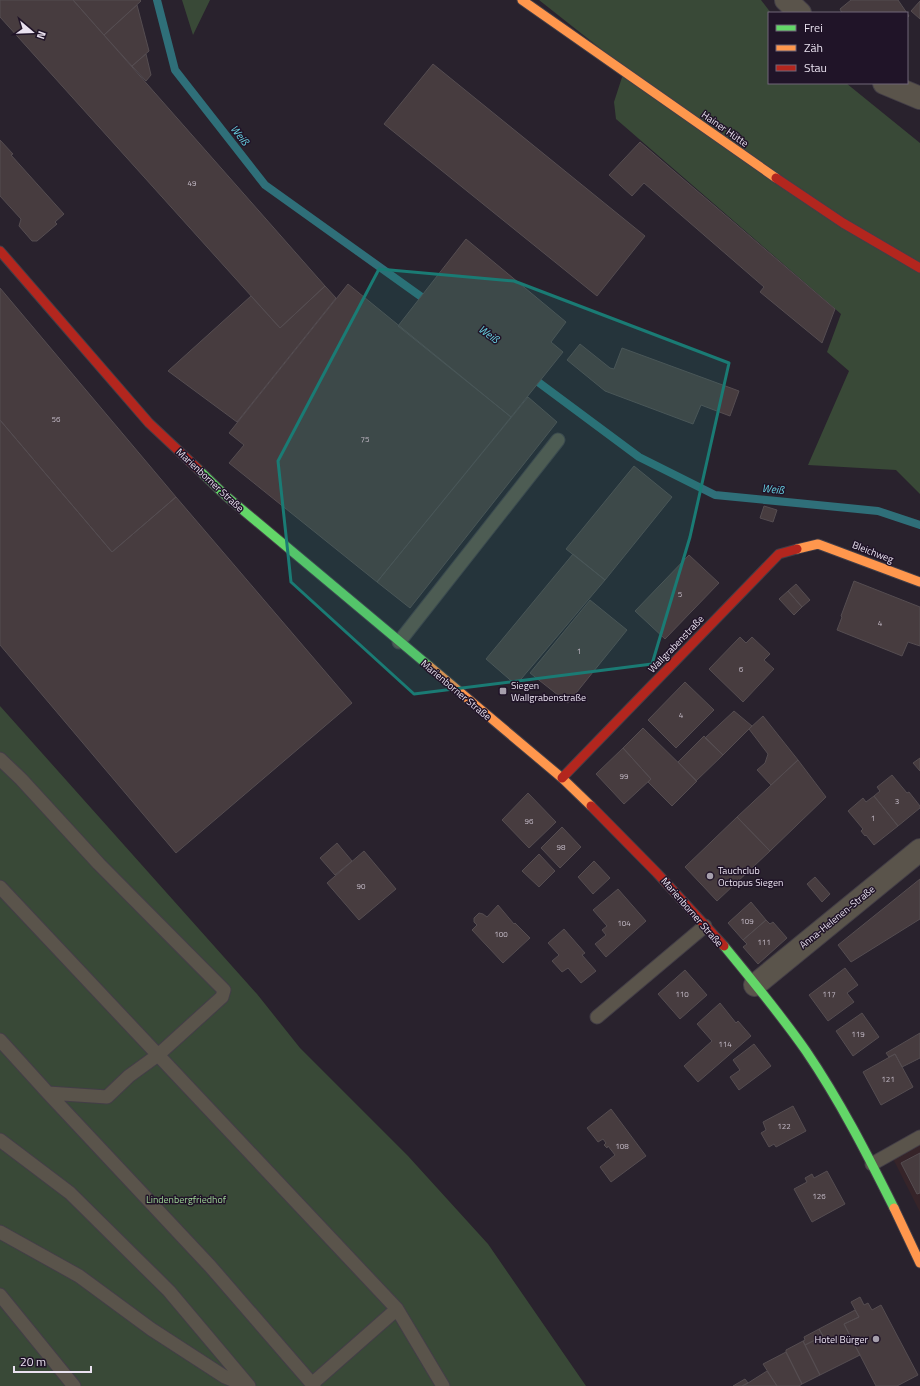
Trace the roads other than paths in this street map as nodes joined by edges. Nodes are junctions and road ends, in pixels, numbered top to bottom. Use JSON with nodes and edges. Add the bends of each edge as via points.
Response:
{"nodes":[{"id":1,"x":522,"y":0,"type":"edge"},
{"id":2,"x":786,"y":0,"type":"edge"},
{"id":3,"x":799,"y":12,"type":"edge"},
{"id":4,"x":886,"y":84,"type":"edge"},
{"id":5,"x":920,"y":98,"type":"edge"},
{"id":6,"x":0,"y":251,"type":"edge"},
{"id":7,"x":920,"y":268,"type":"edge"},
{"id":8,"x":558,"y":440,"type":"dead end"},
{"id":9,"x":818,"y":544,"type":"joint"},
{"id":10,"x":920,"y":582,"type":"edge"},
{"id":11,"x":399,"y":642,"type":"junction"},
{"id":12,"x":0,"y":759,"type":"edge"},
{"id":13,"x":562,"y":778,"type":"junction"},
{"id":14,"x":920,"y":850,"type":"edge"},
{"id":15,"x":0,"y":887,"type":"edge"},
{"id":16,"x":705,"y":926,"type":"junction"},
{"id":17,"x":755,"y":985,"type":"junction"},
{"id":18,"x":597,"y":1017,"type":"dead end"},
{"id":19,"x":0,"y":1040,"type":"edge"},
{"id":20,"x":158,"y":1055,"type":"junction"},
{"id":21,"x":48,"y":1093,"type":"junction"},
{"id":22,"x":920,"y":1137,"type":"edge"},
{"id":23,"x":0,"y":1140,"type":"edge"},
{"id":24,"x":872,"y":1164,"type":"junction"},
{"id":25,"x":0,"y":1232,"type":"edge"},
{"id":26,"x":920,"y":1263,"type":"edge"},
{"id":27,"x":0,"y":1295,"type":"edge"},
{"id":28,"x":397,"y":1309,"type":"junction"},
{"id":29,"x":313,"y":1385,"type":"edge"},
{"id":30,"x":74,"y":1386,"type":"edge"},
{"id":31,"x":248,"y":1386,"type":"edge"},
{"id":32,"x":442,"y":1386,"type":"edge"}],
"edges":[{"from":1,"to":7,"type":"main road","name":"Hainer Hütte","via":[[770,174],[843,223]]},
{"from":2,"to":3,"type":"street"},
{"from":4,"to":5,"type":"street"},
{"from":6,"to":11,"type":"main road","name":"Marienborner Straße","via":[[148,423],[226,496]]},
{"from":8,"to":11,"type":"lane"},
{"from":9,"to":10,"type":"main road","name":"Bleichweg"},
{"from":9,"to":13,"type":"main road","name":"Wallgrabenstraße","via":[[779,554]]},
{"from":11,"to":13,"type":"main road","name":"Marienborner Straße"},
{"from":12,"to":20,"type":"lane","via":[[99,864],[224,990],[222,997]]},
{"from":13,"to":16,"type":"main road","name":"Marienborner Straße","via":[[660,875]]},
{"from":14,"to":17,"type":"street","name":"Anna-Helenen-Straße"},
{"from":15,"to":20,"type":"lane"},
{"from":16,"to":17,"type":"main road","name":"Marienborner Straße"},
{"from":16,"to":18,"type":"lane"},
{"from":17,"to":24,"type":"main road","name":"Marienborner Straße","via":[[801,1044],[842,1109]]},
{"from":19,"to":21,"type":"lane"},
{"from":20,"to":21,"type":"lane","via":[[106,1097]]},
{"from":20,"to":28,"type":"lane"},
{"from":21,"to":29,"type":"lane","via":[[210,1266]]},
{"from":22,"to":24,"type":"lane"},
{"from":23,"to":31,"type":"lane","via":[[76,1198],[169,1291]]},
{"from":24,"to":26,"type":"main road","name":"Marienborner Straße"},
{"from":25,"to":31,"type":"lane","via":[[79,1276],[157,1333],[225,1377]]},
{"from":27,"to":30,"type":"lane"},
{"from":28,"to":29,"type":"lane"},
{"from":28,"to":32,"type":"lane"}]}
